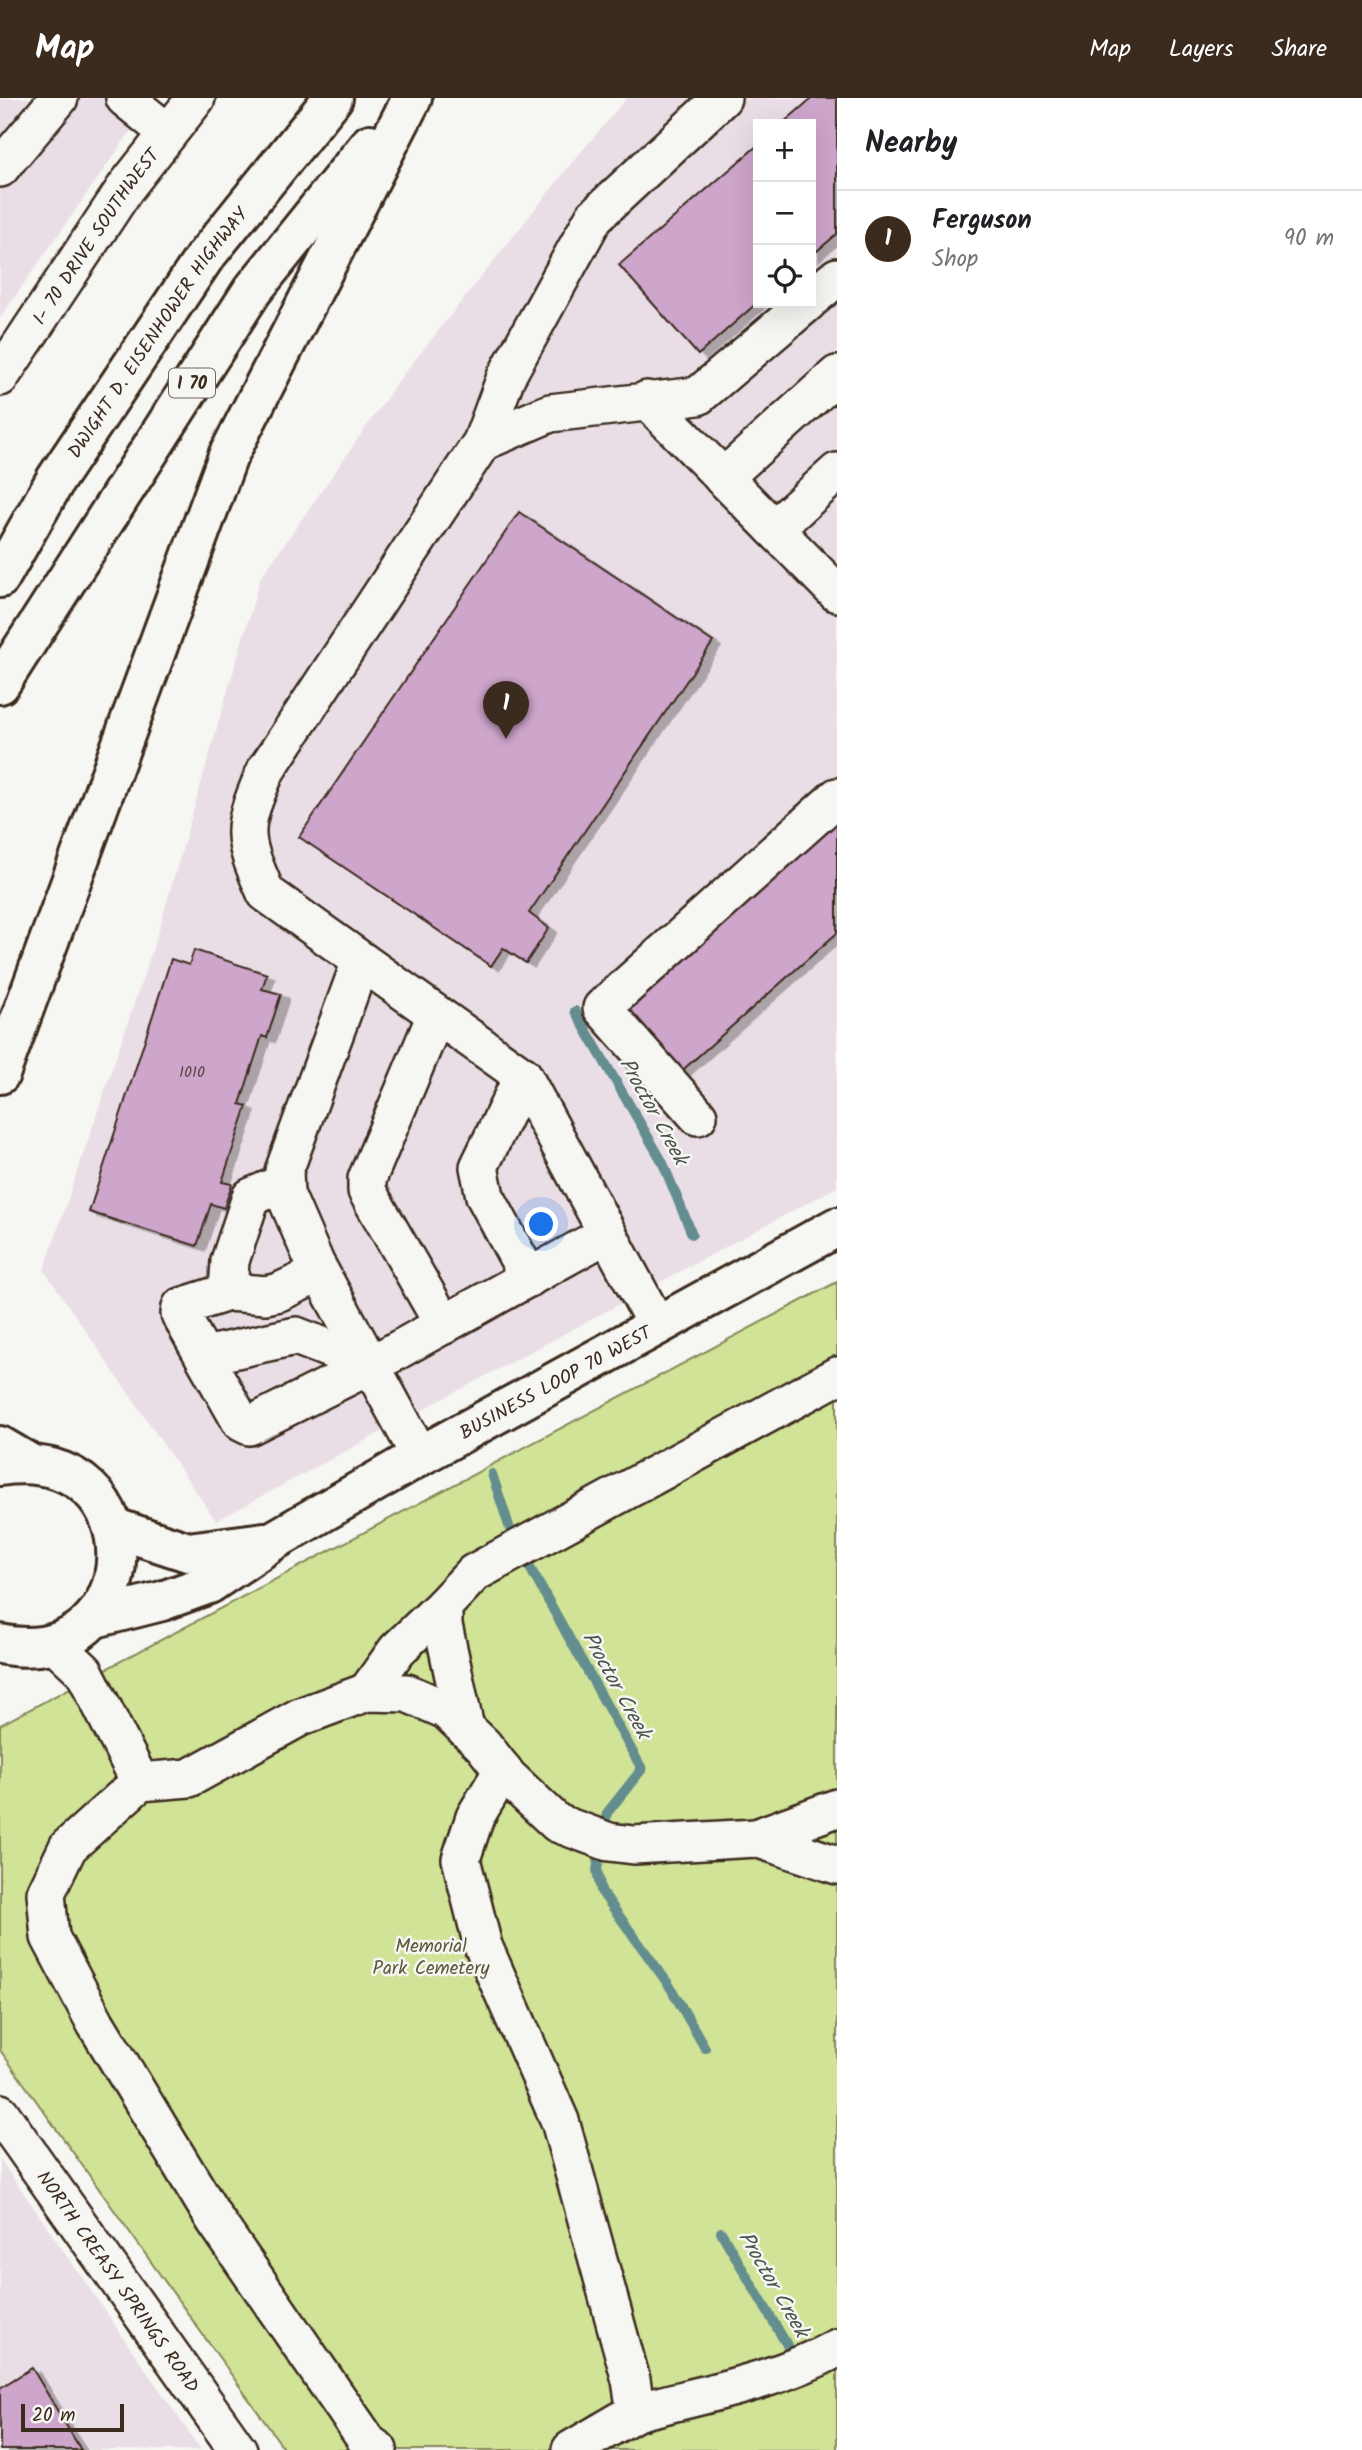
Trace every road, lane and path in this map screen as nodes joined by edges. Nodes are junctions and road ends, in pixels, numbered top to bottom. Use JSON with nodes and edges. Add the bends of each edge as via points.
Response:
{"nodes":[{"id":1,"x":59,"y":98,"type":"edge"},
{"id":2,"x":125,"y":98,"type":"edge"},
{"id":3,"x":196,"y":98,"type":"edge"},
{"id":4,"x":333,"y":98,"type":"edge"},
{"id":5,"x":407,"y":98,"type":"edge"},
{"id":6,"x":412,"y":98,"type":"edge"},
{"id":7,"x":722,"y":98,"type":"edge"},
{"id":8,"x":168,"y":133,"type":"junction"},
{"id":9,"x":0,"y":168,"type":"edge"},
{"id":10,"x":837,"y":277,"type":"edge"},
{"id":11,"x":816,"y":295,"type":"edge"},
{"id":12,"x":801,"y":308,"type":"edge"},
{"id":13,"x":837,"y":375,"type":"edge"},
{"id":14,"x":0,"y":377,"type":"edge"},
{"id":15,"x":647,"y":400,"type":"junction"},
{"id":16,"x":482,"y":443,"type":"junction"},
{"id":17,"x":837,"y":472,"type":"edge"},
{"id":18,"x":723,"y":478,"type":"junction"},
{"id":19,"x":56,"y":479,"type":"junction"},
{"id":20,"x":0,"y":525,"type":"edge"},
{"id":21,"x":774,"y":529,"type":"junction"},
{"id":22,"x":0,"y":578,"type":"edge"},
{"id":23,"x":832,"y":579,"type":"edge"},
{"id":24,"x":0,"y":684,"type":"edge"},
{"id":25,"x":837,"y":797,"type":"edge"},
{"id":26,"x":361,"y":961,"type":"junction"},
{"id":27,"x":436,"y":1015,"type":"junction"},
{"id":28,"x":0,"y":1074,"type":"edge"},
{"id":29,"x":523,"y":1076,"type":"junction"},
{"id":30,"x":698,"y":1116,"type":"dead end"},
{"id":31,"x":284,"y":1183,"type":"junction"},
{"id":32,"x":837,"y":1227,"type":"edge"},
{"id":33,"x":607,"y":1234,"type":"junction"},
{"id":34,"x":320,"y":1273,"type":"junction"},
{"id":35,"x":529,"y":1278,"type":"junction"},
{"id":36,"x":228,"y":1292,"type":"junction"},
{"id":37,"x":444,"y":1325,"type":"junction"},
{"id":38,"x":657,"y":1326,"type":"junction"},
{"id":39,"x":204,"y":1356,"type":"junction"},
{"id":40,"x":370,"y":1365,"type":"junction"},
{"id":41,"x":837,"y":1376,"type":"edge"},
{"id":42,"x":420,"y":1456,"type":"junction"},
{"id":43,"x":9,"y":1458,"type":"edge"},
{"id":44,"x":115,"y":1528,"type":"junction"},
{"id":45,"x":273,"y":1541,"type":"junction"},
{"id":46,"x":443,"y":1606,"type":"junction"},
{"id":47,"x":95,"y":1618,"type":"junction"},
{"id":48,"x":18,"y":1648,"type":"edge"},
{"id":49,"x":367,"y":1692,"type":"junction"},
{"id":50,"x":465,"y":1728,"type":"junction"},
{"id":51,"x":503,"y":1770,"type":"junction"},
{"id":52,"x":140,"y":1782,"type":"junction"},
{"id":53,"x":837,"y":1808,"type":"edge"},
{"id":54,"x":756,"y":1838,"type":"junction"},
{"id":55,"x":837,"y":1865,"type":"edge"},
{"id":56,"x":0,"y":2113,"type":"edge"},
{"id":57,"x":837,"y":2348,"type":"edge"},
{"id":58,"x":636,"y":2412,"type":"junction"},
{"id":59,"x":237,"y":2450,"type":"edge"},
{"id":60,"x":378,"y":2450,"type":"edge"},
{"id":61,"x":571,"y":2450,"type":"edge"}],
"edges":[{"from":1,"to":9,"type":"street"},
{"from":2,"to":8,"type":"street"},
{"from":3,"to":8,"type":"street","name":"I- 70 DRIVE SOUTHWEST"},
{"from":4,"to":19,"type":"main road","name":"DWIGHT D. EISENHOWER HIGHWAY","via":[[204,258]]},
{"from":5,"to":24,"type":"main road","number":"I 70","via":[[252,291]]},
{"from":6,"to":28,"type":"main road","via":[[228,456]]},
{"from":7,"to":16,"type":"street","via":[[594,217],[506,377]]},
{"from":8,"to":14,"type":"street","name":"I- 70 DRIVE SOUTHWEST","via":[[126,187]]},
{"from":10,"to":11,"type":"street"},
{"from":12,"to":15,"type":"street","via":[[698,396]]},
{"from":13,"to":18,"type":"street"},
{"from":15,"to":16,"type":"street","via":[[550,413]]},
{"from":15,"to":18,"type":"street"},
{"from":16,"to":26,"type":"street","via":[[266,770],[246,816],[247,850],[266,893]]},
{"from":17,"to":21,"type":"street"},
{"from":18,"to":21,"type":"street"},
{"from":19,"to":20,"type":"main road"},
{"from":19,"to":22,"type":"main road","name":"DWIGHT D. EISENHOWER HIGHWAY"},
{"from":21,"to":23,"type":"street"},
{"from":25,"to":30,"type":"street","via":[[602,1008]]},
{"from":26,"to":27,"type":"street"},
{"from":26,"to":31,"type":"street","via":[[284,1171]]},
{"from":27,"to":29,"type":"street"},
{"from":27,"to":37,"type":"street","via":[[367,1179],[367,1191]]},
{"from":29,"to":33,"type":"street"},
{"from":29,"to":35,"type":"street","via":[[479,1167],[485,1196]]},
{"from":31,"to":34,"type":"street"},
{"from":31,"to":36,"type":"street","via":[[251,1197],[230,1261]]},
{"from":32,"to":38,"type":"main road","name":"BUSINESS LOOP 70 WEST"},
{"from":33,"to":35,"type":"street"},
{"from":33,"to":38,"type":"street"},
{"from":34,"to":36,"type":"street","via":[[267,1295]]},
{"from":34,"to":40,"type":"street"},
{"from":35,"to":37,"type":"street"},
{"from":36,"to":39,"type":"street","via":[[181,1307],[180,1314]]},
{"from":37,"to":40,"type":"street"},
{"from":38,"to":42,"type":"main road","name":"BUSINESS LOOP 70 WEST"},
{"from":39,"to":40,"type":"street","via":[[296,1336]]},
{"from":39,"to":40,"type":"street","via":[[241,1422],[249,1426]]},
{"from":40,"to":42,"type":"street"},
{"from":41,"to":46,"type":"street","via":[[474,1573]]},
{"from":42,"to":45,"type":"main road","name":"BUSINESS LOOP 70 WEST"},
{"from":43,"to":44,"type":"main road","via":[[56,1467],[82,1481],[102,1502]]},
{"from":44,"to":45,"type":"main road","name":"BUSINESS LOOP 70 WEST","via":[[188,1552]]},
{"from":44,"to":47,"type":"main road","via":[[117,1575]]},
{"from":45,"to":47,"type":"main road","name":"BUSINESS LOOP 70 WEST","via":[[209,1584]]},
{"from":46,"to":49,"type":"street","via":[[397,1650]]},
{"from":46,"to":50,"type":"street"},
{"from":47,"to":48,"type":"main road","via":[[77,1633]]},
{"from":48,"to":52,"type":"street","via":[[84,1671]]},
{"from":49,"to":50,"type":"street","via":[[407,1693],[446,1710]]},
{"from":49,"to":52,"type":"street","via":[[300,1717],[189,1778]]},
{"from":50,"to":51,"type":"street"},
{"from":51,"to":54,"type":"street","via":[[557,1823],[609,1842],[634,1845]]},
{"from":51,"to":58,"type":"street","via":[[475,1817],[461,1859],[483,1946],[560,2121]]},
{"from":52,"to":60,"type":"street","via":[[68,1847],[46,1893],[50,1937],[96,2024],[215,2220],[369,2444]]},
{"from":53,"to":54,"type":"street"},
{"from":54,"to":55,"type":"street"},
{"from":56,"to":59,"type":"street","name":"NORTH CREASY SPRINGS ROAD"},
{"from":57,"to":58,"type":"street","via":[[810,2363]]},
{"from":58,"to":61,"type":"street"}]}
